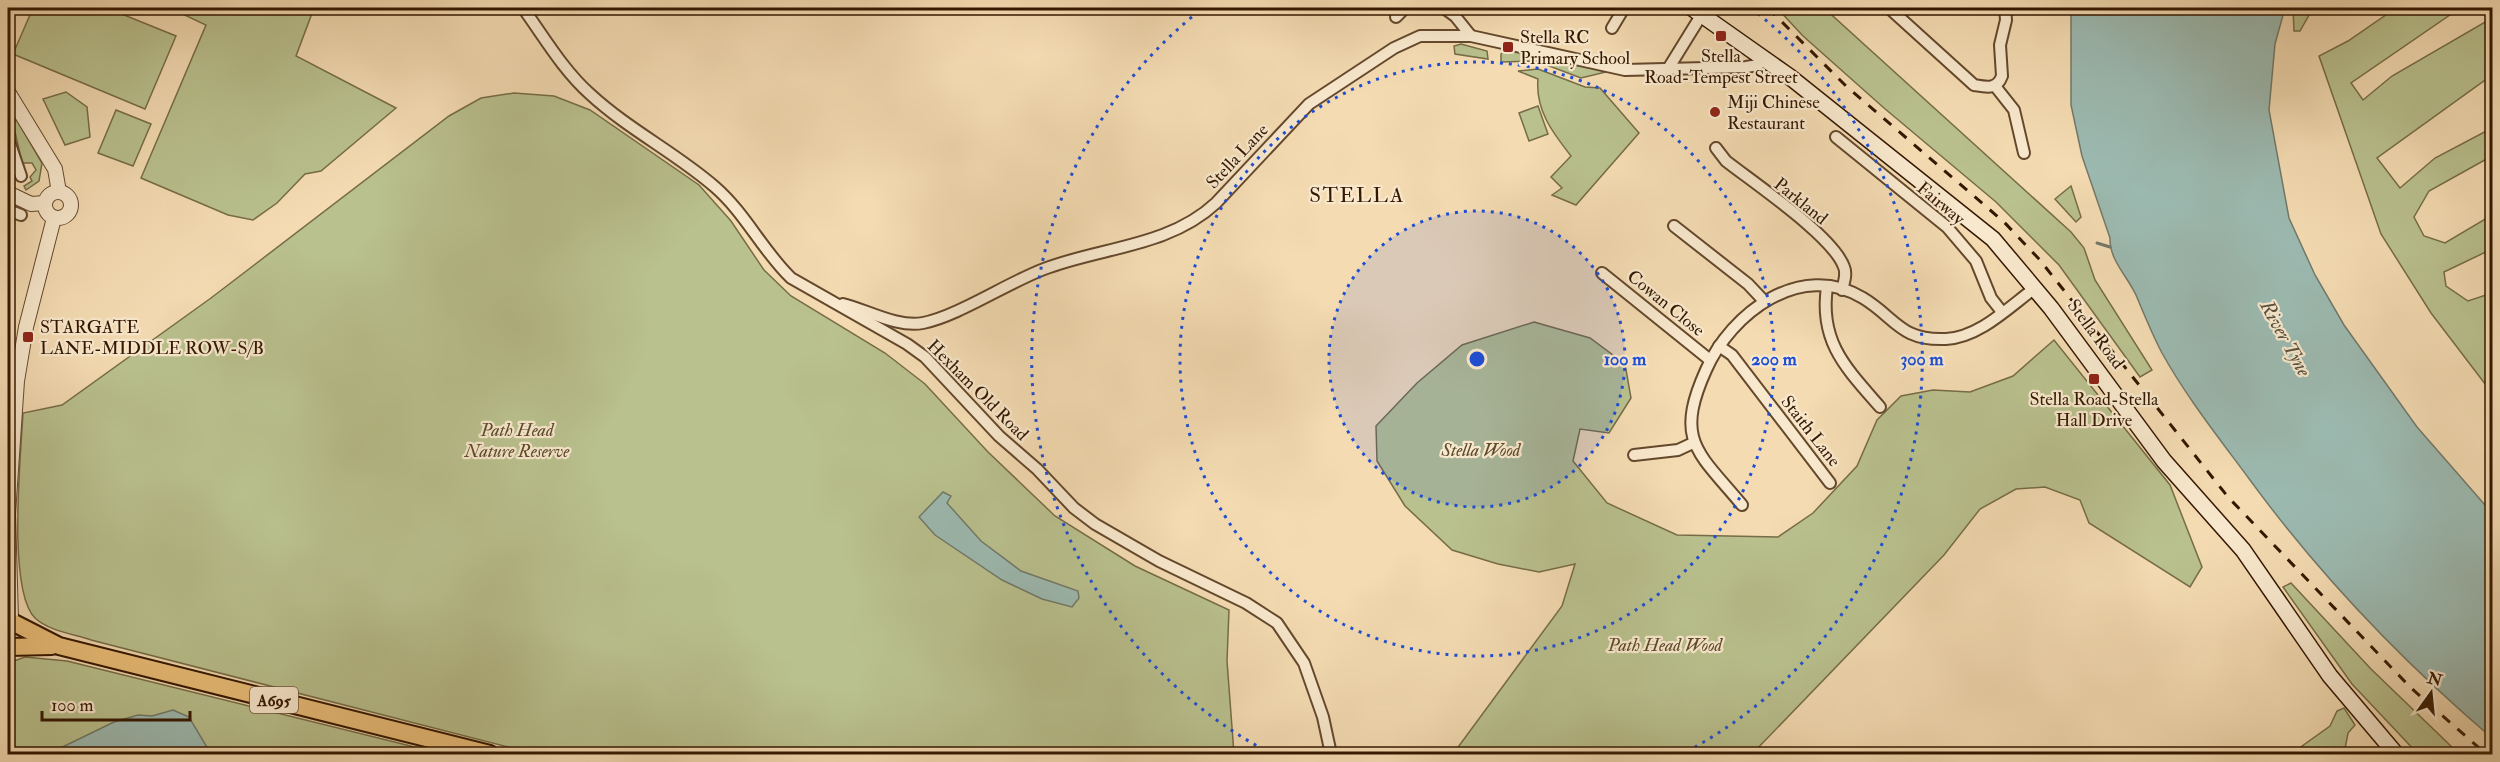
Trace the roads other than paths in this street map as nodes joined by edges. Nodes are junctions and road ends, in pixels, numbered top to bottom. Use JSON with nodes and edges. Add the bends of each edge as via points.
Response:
{"nodes":[{"id":1,"x":523,"y":8,"type":"edge"},
{"id":2,"x":1405,"y":8,"type":"edge"},
{"id":3,"x":1444,"y":8,"type":"edge"},
{"id":4,"x":1624,"y":8,"type":"edge"},
{"id":5,"x":1889,"y":8,"type":"edge"},
{"id":6,"x":2006,"y":8,"type":"edge"},
{"id":7,"x":1697,"y":10,"type":"edge"},
{"id":8,"x":1901,"y":12,"type":"edge"},
{"id":9,"x":1396,"y":17,"type":"dead end"},
{"id":10,"x":1612,"y":28,"type":"dead end"},
{"id":11,"x":1471,"y":36,"type":"junction"},
{"id":12,"x":1765,"y":58,"type":"junction"},
{"id":13,"x":1668,"y":69,"type":"junction"},
{"id":14,"x":1995,"y":86,"type":"junction"},
{"id":15,"x":9,"y":100,"type":"edge"},
{"id":16,"x":1836,"y":137,"type":"dead end"},
{"id":17,"x":8,"y":138,"type":"edge"},
{"id":18,"x":1716,"y":148,"type":"dead end"},
{"id":19,"x":2024,"y":153,"type":"dead end"},
{"id":20,"x":21,"y":176,"type":"dead end"},
{"id":21,"x":59,"y":192,"type":"junction"},
{"id":22,"x":8,"y":193,"type":"edge"},
{"id":23,"x":45,"y":203,"type":"junction"},
{"id":24,"x":8,"y":210,"type":"edge"},
{"id":25,"x":21,"y":215,"type":"dead end"},
{"id":26,"x":54,"y":218,"type":"junction"},
{"id":27,"x":1674,"y":226,"type":"dead end"},
{"id":28,"x":1602,"y":273,"type":"dead end"},
{"id":29,"x":1827,"y":287,"type":"junction"},
{"id":30,"x":2035,"y":288,"type":"junction"},
{"id":31,"x":1842,"y":290,"type":"junction"},
{"id":32,"x":825,"y":299,"type":"junction"},
{"id":33,"x":1764,"y":301,"type":"junction"},
{"id":34,"x":2002,"y":312,"type":"junction"},
{"id":35,"x":910,"y":323,"type":"junction"},
{"id":36,"x":907,"y":344,"type":"junction"},
{"id":37,"x":1719,"y":346,"type":"junction"},
{"id":38,"x":1710,"y":360,"type":"junction"},
{"id":39,"x":1880,"y":407,"type":"dead end"},
{"id":40,"x":1693,"y":444,"type":"junction"},
{"id":41,"x":1634,"y":455,"type":"dead end"},
{"id":42,"x":1830,"y":483,"type":"dead end"},
{"id":43,"x":1742,"y":505,"type":"dead end"},
{"id":44,"x":9,"y":580,"type":"edge"},
{"id":45,"x":11,"y":620,"type":"edge"},
{"id":46,"x":59,"y":646,"type":"junction"},
{"id":47,"x":8,"y":647,"type":"edge"},
{"id":48,"x":490,"y":754,"type":"edge"},
{"id":49,"x":1331,"y":754,"type":"edge"},
{"id":50,"x":2396,"y":754,"type":"edge"}],
"edges":[{"from":1,"to":32,"type":"street","name":"Hexham Old Road","via":[[588,93],[715,187],[747,221],[776,264],[800,285]]},
{"from":2,"to":9,"type":"street"},
{"from":3,"to":11,"type":"street"},
{"from":4,"to":10,"type":"street"},
{"from":5,"to":8,"type":"street"},
{"from":6,"to":14,"type":"street","via":[[2000,45],[2002,76]]},
{"from":7,"to":12,"type":"main road","name":"Stella Road"},
{"from":7,"to":13,"type":"street"},
{"from":8,"to":14,"type":"street","via":[[1974,85]]},
{"from":11,"to":13,"type":"street","name":"Stella Lane","via":[[1625,70]]},
{"from":11,"to":35,"type":"street","name":"Stella Lane","via":[[1433,34],[1410,40],[1321,96],[1301,112],[1211,208],[1176,230],[1045,269],[927,322]]},
{"from":12,"to":13,"type":"street","name":"Stella Lane","via":[[1753,67]]},
{"from":12,"to":30,"type":"main road","name":"Stella Road","via":[[1992,239]]},
{"from":14,"to":19,"type":"street","via":[[2014,110]]},
{"from":15,"to":21,"type":"street","via":[[55,169]]},
{"from":16,"to":34,"type":"street","name":"Fairway","via":[[1955,235],[1976,261],[1991,298]]},
{"from":17,"to":20,"type":"street"},
{"from":18,"to":31,"type":"street","name":"Parkland","via":[[1726,161],[1807,225],[1838,256],[1845,274]]},
{"from":21,"to":23,"type":"street","via":[[51,194]]},
{"from":21,"to":26,"type":"street","via":[[68,196],[72,205],[65,216]]},
{"from":22,"to":23,"type":"street","via":[[32,204]]},
{"from":23,"to":26,"type":"street","via":[[48,214]]},
{"from":24,"to":25,"type":"street"},
{"from":26,"to":44,"type":"street","via":[[26,327],[17,381],[8,514]]},
{"from":27,"to":33,"type":"street"},
{"from":28,"to":38,"type":"street","name":"Cowan Close"},
{"from":29,"to":31,"type":"street"},
{"from":29,"to":33,"type":"street","via":[[1798,288]]},
{"from":29,"to":39,"type":"street","via":[[1824,308],[1828,333],[1845,365]]},
{"from":30,"to":34,"type":"street"},
{"from":30,"to":50,"type":"main road","name":"Stella Road","via":[[2164,461],[2243,550],[2330,675]]},
{"from":31,"to":34,"type":"street","via":[[1863,298],[1902,330],[1933,339],[1957,338],[1984,326]]},
{"from":32,"to":35,"type":"street","name":"Stella Lane"},
{"from":32,"to":36,"type":"street","name":"Hexham Old Road"},
{"from":33,"to":37,"type":"street"},
{"from":35,"to":36,"type":"street"},
{"from":36,"to":49,"type":"street","name":"Hexham Old Road","via":[[925,357],[999,436],[1095,524],[1277,623],[1304,663]]},
{"from":37,"to":38,"type":"street"},
{"from":37,"to":42,"type":"street","name":"Staith Lane","via":[[1732,355]]},
{"from":38,"to":40,"type":"street","via":[[1695,400],[1691,421]]},
{"from":40,"to":41,"type":"street","via":[[1678,450]]},
{"from":40,"to":43,"type":"street"},
{"from":44,"to":45,"type":"street"},
{"from":45,"to":46,"type":"main road","number":"A695"},
{"from":45,"to":47,"type":"main road","number":"A695","via":[[15,634]]},
{"from":46,"to":47,"type":"main road","number":"A695"},
{"from":46,"to":48,"type":"main road","number":"A695"}]}
